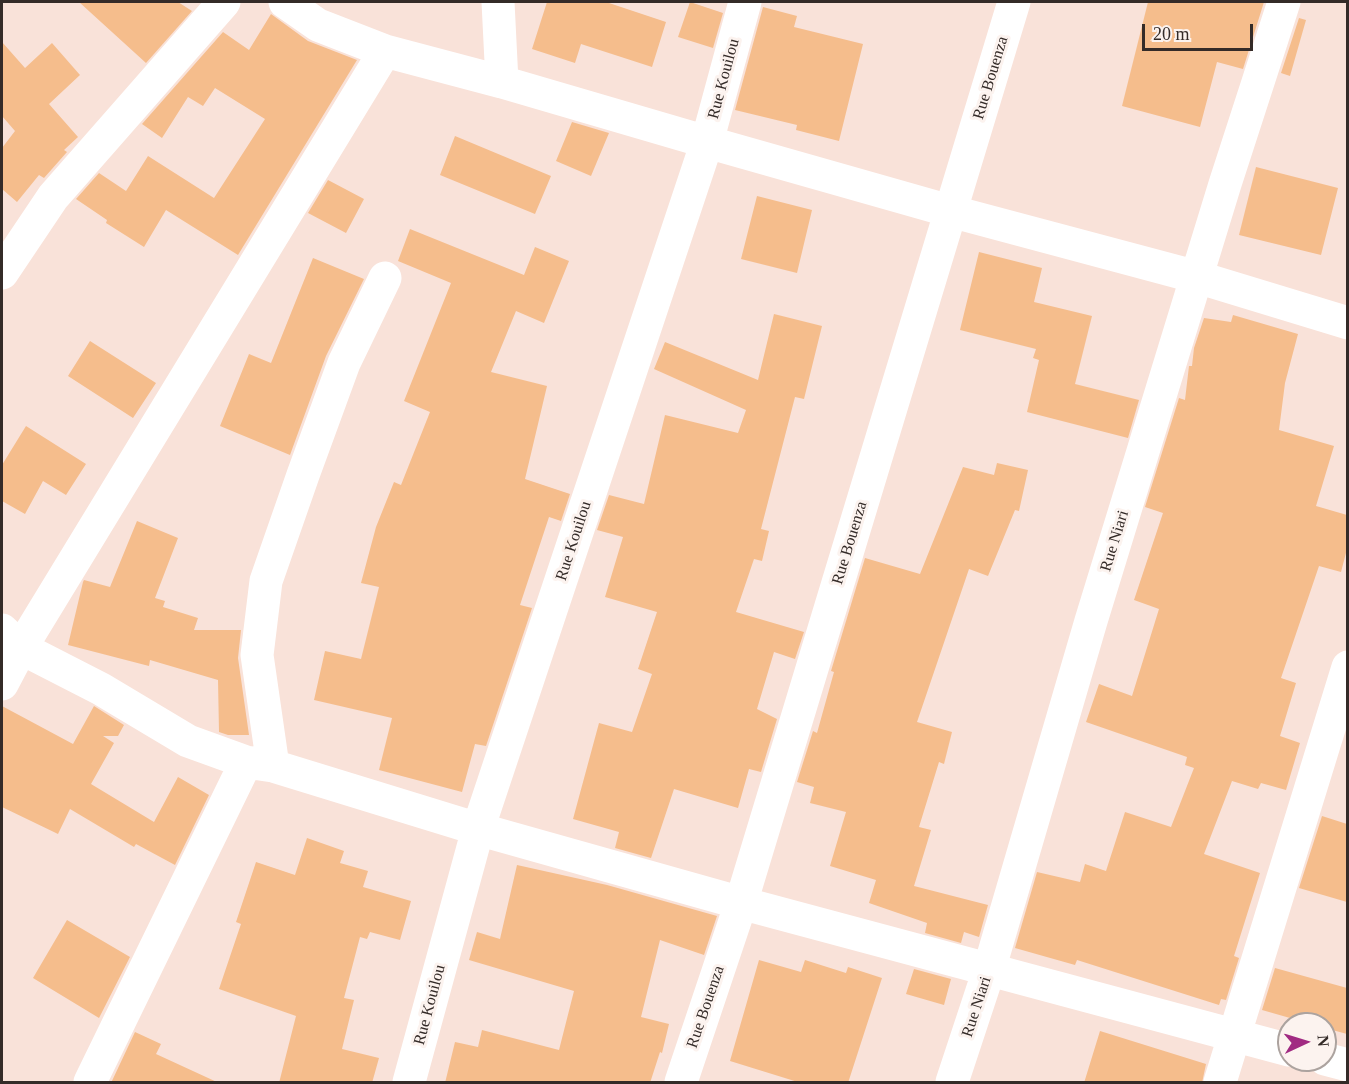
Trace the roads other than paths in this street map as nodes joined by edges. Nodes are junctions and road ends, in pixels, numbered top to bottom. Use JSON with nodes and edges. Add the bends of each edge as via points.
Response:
{"nodes":[{"id":1,"x":224,"y":2,"type":"edge"},
{"id":2,"x":285,"y":2,"type":"edge"},
{"id":3,"x":498,"y":2,"type":"edge"},
{"id":4,"x":745,"y":2,"type":"edge"},
{"id":5,"x":1014,"y":2,"type":"edge"},
{"id":6,"x":1284,"y":2,"type":"edge"},
{"id":7,"x":385,"y":51,"type":"junction"},
{"id":8,"x":502,"y":82,"type":"junction"},
{"id":9,"x":707,"y":142,"type":"junction"},
{"id":10,"x":950,"y":211,"type":"junction"},
{"id":11,"x":2,"y":273,"type":"edge"},
{"id":12,"x":1197,"y":277,"type":"junction"},
{"id":13,"x":385,"y":278,"type":"dead end"},
{"id":14,"x":1347,"y":323,"type":"edge"},
{"id":15,"x":11,"y":639,"type":"edge"},
{"id":16,"x":1347,"y":667,"type":"edge"},
{"id":17,"x":2,"y":684,"type":"edge"},
{"id":18,"x":259,"y":764,"type":"junction"},
{"id":19,"x":478,"y":829,"type":"junction"},
{"id":20,"x":741,"y":903,"type":"junction"},
{"id":21,"x":989,"y":970,"type":"junction"},
{"id":22,"x":1236,"y":1035,"type":"junction"},
{"id":23,"x":1277,"y":1047,"type":"edge"},
{"id":24,"x":90,"y":1083,"type":"edge"},
{"id":25,"x":409,"y":1083,"type":"edge"},
{"id":26,"x":681,"y":1083,"type":"edge"},
{"id":27,"x":952,"y":1083,"type":"edge"},
{"id":28,"x":1220,"y":1083,"type":"edge"}],
"edges":[{"from":1,"to":11,"type":"street","via":[[53,197]]},
{"from":2,"to":7,"type":"street","via":[[318,25]]},
{"from":3,"to":8,"type":"street"},
{"from":4,"to":9,"type":"street","name":"Rue Kouilou"},
{"from":5,"to":10,"type":"street","name":"Rue Bouenza"},
{"from":6,"to":12,"type":"street","name":"Rue Niari"},
{"from":7,"to":8,"type":"street"},
{"from":7,"to":15,"type":"street"},
{"from":8,"to":9,"type":"street"},
{"from":9,"to":10,"type":"street"},
{"from":9,"to":19,"type":"street","name":"Rue Kouilou"},
{"from":10,"to":12,"type":"street"},
{"from":10,"to":20,"type":"street","name":"Rue Bouenza"},
{"from":12,"to":14,"type":"street"},
{"from":12,"to":21,"type":"street","name":"Rue Niari"},
{"from":13,"to":18,"type":"street","via":[[344,363],[266,581],[257,655]]},
{"from":15,"to":17,"type":"street"},
{"from":15,"to":18,"type":"street","via":[[188,741]]},
{"from":16,"to":22,"type":"street"},
{"from":18,"to":19,"type":"street"},
{"from":18,"to":24,"type":"street"},
{"from":19,"to":20,"type":"street"},
{"from":19,"to":25,"type":"street","name":"Rue Kouilou"},
{"from":20,"to":21,"type":"street"},
{"from":20,"to":26,"type":"street","name":"Rue Bouenza"},
{"from":21,"to":22,"type":"street"},
{"from":21,"to":27,"type":"street","name":"Rue Niari"},
{"from":22,"to":23,"type":"street"},
{"from":22,"to":28,"type":"street"}]}
